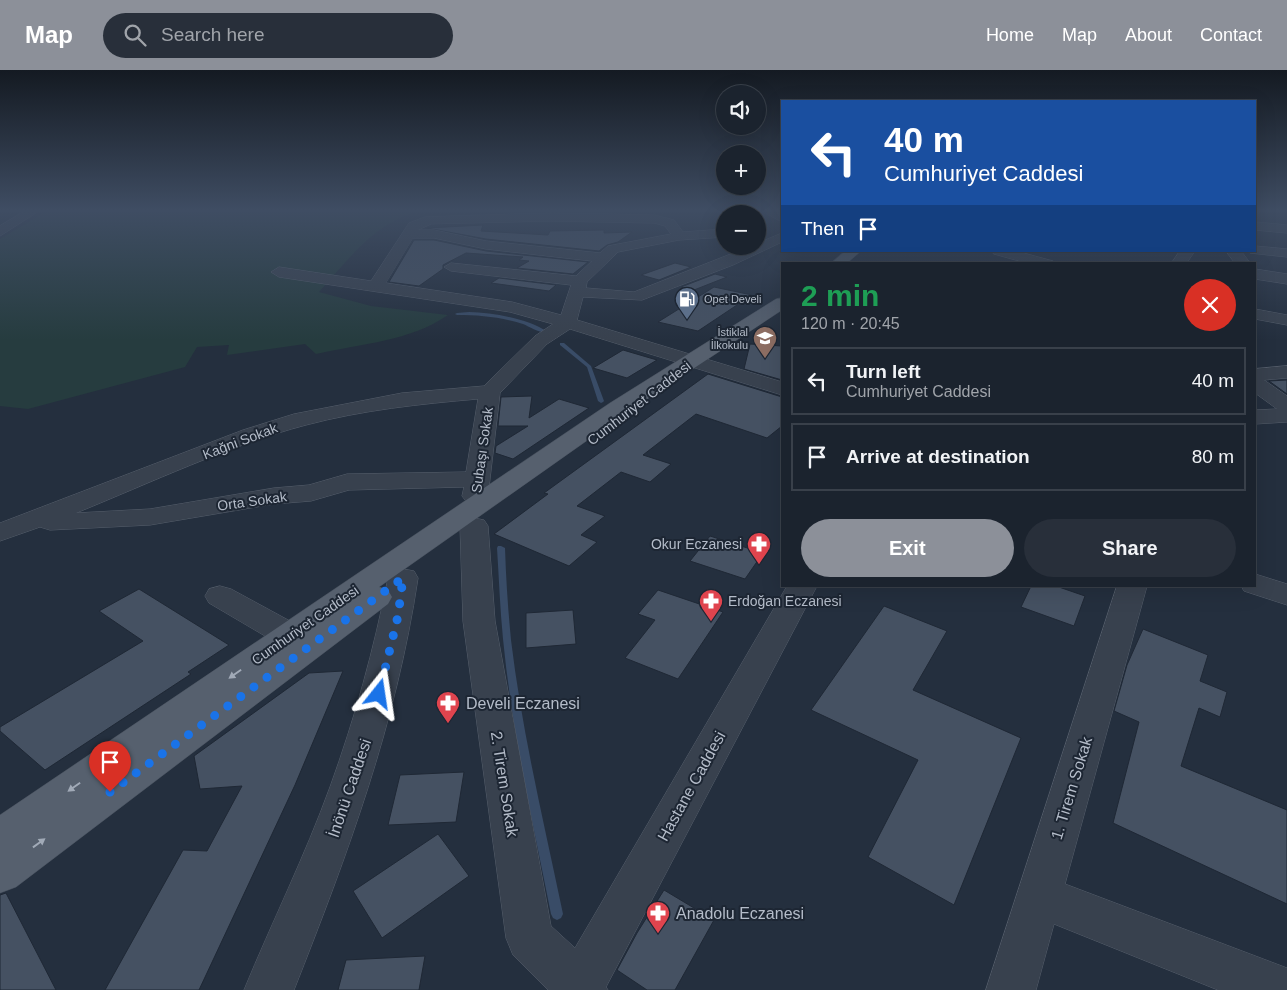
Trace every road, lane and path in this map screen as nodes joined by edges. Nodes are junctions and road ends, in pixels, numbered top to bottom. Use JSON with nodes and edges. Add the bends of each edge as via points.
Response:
{"nodes":[{"id":1,"x":396,"y":254,"type":"edge"},
{"id":2,"x":472,"y":254,"type":"edge"},
{"id":3,"x":518,"y":254,"type":"edge"},
{"id":4,"x":597,"y":254,"type":"edge"},
{"id":5,"x":745,"y":254,"type":"edge"},
{"id":6,"x":850,"y":254,"type":"edge"},
{"id":7,"x":1010,"y":254,"type":"edge"},
{"id":8,"x":840,"y":262,"type":"edge"},
{"id":9,"x":1040,"y":262,"type":"edge"},
{"id":10,"x":451,"y":267,"type":"junction"},
{"id":11,"x":280,"y":272,"type":"dead end"},
{"id":12,"x":497,"y":272,"type":"junction"},
{"id":13,"x":1256,"y":274,"type":"edge"},
{"id":14,"x":1287,"y":278,"type":"edge"},
{"id":15,"x":429,"y":284,"type":"junction"},
{"id":16,"x":376,"y":286,"type":"junction"},
{"id":17,"x":578,"y":287,"type":"junction"},
{"id":18,"x":781,"y":306,"type":"edge"},
{"id":19,"x":1256,"y":314,"type":"edge"},
{"id":20,"x":1287,"y":320,"type":"edge"},
{"id":21,"x":567,"y":322,"type":"junction"},
{"id":22,"x":695,"y":360,"type":"junction"},
{"id":23,"x":1287,"y":372,"type":"edge"},
{"id":24,"x":1256,"y":375,"type":"edge"},
{"id":25,"x":1256,"y":384,"type":"edge"},
{"id":26,"x":781,"y":389,"type":"edge"},
{"id":27,"x":490,"y":392,"type":"junction"},
{"id":28,"x":1287,"y":406,"type":"edge"},
{"id":29,"x":1287,"y":415,"type":"edge"},
{"id":30,"x":1256,"y":417,"type":"edge"},
{"id":31,"x":475,"y":504,"type":"junction"},
{"id":32,"x":26,"y":523,"type":"junction"},
{"id":33,"x":0,"y":533,"type":"edge"},
{"id":34,"x":403,"y":578,"type":"junction"},
{"id":35,"x":1256,"y":584,"type":"edge"},
{"id":36,"x":801,"y":587,"type":"edge"},
{"id":37,"x":1132,"y":587,"type":"edge"},
{"id":38,"x":1287,"y":594,"type":"edge"},
{"id":39,"x":220,"y":596,"type":"dead end"},
{"id":40,"x":289,"y":635,"type":"junction"},
{"id":41,"x":0,"y":839,"type":"edge"},
{"id":42,"x":0,"y":872,"type":"edge"},
{"id":43,"x":1039,"y":896,"type":"junction"},
{"id":44,"x":581,"y":988,"type":"edge"},
{"id":45,"x":269,"y":990,"type":"edge"},
{"id":46,"x":1011,"y":990,"type":"edge"},
{"id":47,"x":1279,"y":990,"type":"edge"}],
"edges":[{"from":1,"to":16,"type":"street"},
{"from":2,"to":10,"type":"street"},
{"from":3,"to":12,"type":"street"},
{"from":4,"to":17,"type":"street"},
{"from":5,"to":17,"type":"street","via":[[636,297]]},
{"from":6,"to":8,"type":"main road"},
{"from":7,"to":9,"type":"street"},
{"from":10,"to":12,"type":"street"},
{"from":10,"to":15,"type":"street"},
{"from":11,"to":16,"type":"street"},
{"from":12,"to":17,"type":"street"},
{"from":13,"to":14,"type":"street"},
{"from":15,"to":16,"type":"street"},
{"from":15,"to":21,"type":"street"},
{"from":17,"to":21,"type":"street"},
{"from":18,"to":22,"type":"main road","name":"Cumhuriyet Caddesi"},
{"from":19,"to":20,"type":"street"},
{"from":21,"to":22,"type":"street"},
{"from":21,"to":27,"type":"street","via":[[541,340]]},
{"from":22,"to":26,"type":"street"},
{"from":22,"to":31,"type":"main road","name":"Cumhuriyet Caddesi","via":[[630,412]]},
{"from":23,"to":24,"type":"street"},
{"from":25,"to":28,"type":"street"},
{"from":27,"to":31,"type":"street","name":"Subaşı Sokak"},
{"from":27,"to":32,"type":"street","name":"Kağni Sokak","via":[[402,399],[302,419],[251,435]]},
{"from":29,"to":30,"type":"street"},
{"from":31,"to":32,"type":"street","name":"Orta Sokak","via":[[347,482],[311,493],[150,517]]},
{"from":31,"to":34,"type":"main road","name":"Cumhuriyet Caddesi"},
{"from":31,"to":40,"type":"main road","name":"Cumhuriyet Caddesi"},
{"from":31,"to":44,"type":"street","name":"2. Tirem Sokak","via":[[479,621],[530,938]]},
{"from":32,"to":33,"type":"street","name":"Kağni Sokak"},
{"from":42,"to":34,"type":"main road","name":"Cumhuriyet Caddesi","one_way":true},
{"from":34,"to":45,"type":"street","name":"İnönü Caddesi","via":[[388,660],[351,786],[317,878]]},
{"from":35,"to":38,"type":"street"},
{"from":36,"to":44,"type":"street","name":"Hastane Caddesi"},
{"from":37,"to":43,"type":"street","name":"1. Tirem Sokak"},
{"from":39,"to":40,"type":"street"},
{"from":40,"to":41,"type":"main road","name":"Cumhuriyet Caddesi","one_way":true},
{"from":43,"to":46,"type":"street","name":"1. Tirem Sokak"},
{"from":43,"to":47,"type":"street"}]}
